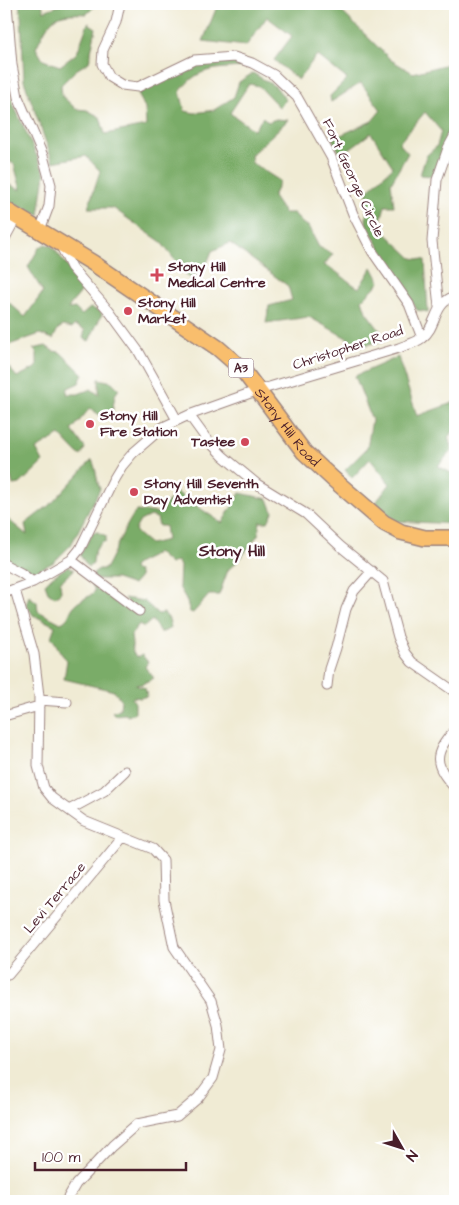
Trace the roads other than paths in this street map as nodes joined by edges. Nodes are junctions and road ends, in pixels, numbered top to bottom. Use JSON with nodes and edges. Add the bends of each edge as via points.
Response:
{"nodes":[{"id":1,"x":7,"y":4,"type":"edge"},
{"id":2,"x":120,"y":4,"type":"edge"},
{"id":3,"x":455,"y":135,"type":"edge"},
{"id":4,"x":4,"y":209,"type":"edge"},
{"id":5,"x":17,"y":216,"type":"junction"},
{"id":6,"x":40,"y":230,"type":"junction"},
{"id":7,"x":4,"y":240,"type":"edge"},
{"id":8,"x":59,"y":242,"type":"junction"},
{"id":9,"x":455,"y":296,"type":"edge"},
{"id":10,"x":439,"y":307,"type":"junction"},
{"id":11,"x":422,"y":338,"type":"junction"},
{"id":12,"x":256,"y":391,"type":"junction"},
{"id":13,"x":189,"y":415,"type":"junction"},
{"id":14,"x":176,"y":420,"type":"junction"},
{"id":15,"x":455,"y":538,"type":"edge"},
{"id":16,"x":71,"y":560,"type":"junction"},
{"id":17,"x":4,"y":564,"type":"edge"},
{"id":18,"x":372,"y":571,"type":"junction"},
{"id":19,"x":33,"y":582,"type":"junction"},
{"id":20,"x":15,"y":590,"type":"junction"},
{"id":21,"x":4,"y":593,"type":"edge"},
{"id":22,"x":139,"y":611,"type":"dead end"},
{"id":23,"x":327,"y":686,"type":"dead end"},
{"id":24,"x":455,"y":692,"type":"edge"},
{"id":25,"x":67,"y":702,"type":"dead end"},
{"id":26,"x":39,"y":703,"type":"junction"},
{"id":27,"x":4,"y":716,"type":"edge"},
{"id":28,"x":455,"y":730,"type":"edge"},
{"id":29,"x":125,"y":771,"type":"dead end"},
{"id":30,"x":455,"y":788,"type":"edge"},
{"id":31,"x":68,"y":810,"type":"junction"},
{"id":32,"x":123,"y":837,"type":"junction"},
{"id":33,"x":8,"y":976,"type":"dead end"},
{"id":34,"x":66,"y":1201,"type":"edge"}],
"edges":[{"from":1,"to":6,"type":"street","via":[[18,97],[43,156],[51,185],[49,206]]},
{"from":2,"to":11,"type":"street","name":"Fort George Circle","via":[[103,50],[102,64],[109,76],[122,85],[138,87],[194,60],[234,57],[252,62],[274,75],[297,97],[331,157],[368,244],[409,304]]},
{"from":3,"to":10,"type":"street","via":[[437,180],[432,241]]},
{"from":4,"to":5,"type":"main road","name":"Stony Hill Road","number":"A3"},
{"from":5,"to":6,"type":"main road","name":"Stony Hill Road","number":"A3"},
{"from":5,"to":7,"type":"street"},
{"from":6,"to":8,"type":"main road","name":"Stony Hill Road","number":"A3"},
{"from":8,"to":12,"type":"main road","name":"Stony Hill Road","number":"A3","via":[[218,348],[242,369]]},
{"from":8,"to":14,"type":"street","via":[[71,267],[139,352]]},
{"from":9,"to":10,"type":"street"},
{"from":10,"to":11,"type":"street","name":"Christopher Road"},
{"from":11,"to":12,"type":"street","name":"Christopher Road","via":[[400,348]]},
{"from":12,"to":13,"type":"street","name":"Christopher Road"},
{"from":12,"to":15,"type":"main road","name":"Stony Hill Road","number":"A3","via":[[304,452],[384,522],[400,532],[425,538]]},
{"from":13,"to":14,"type":"street","name":"Christopher Road"},
{"from":13,"to":18,"type":"street","via":[[223,456],[257,484],[306,514]]},
{"from":14,"to":16,"type":"street","name":"Christopher Road","via":[[163,427],[122,466],[80,549]]},
{"from":16,"to":19,"type":"street"},
{"from":16,"to":22,"type":"street"},
{"from":17,"to":19,"type":"street"},
{"from":18,"to":23,"type":"street","via":[[354,591],[346,609]]},
{"from":18,"to":24,"type":"street","via":[[383,581],[405,653],[412,662]]},
{"from":19,"to":20,"type":"street"},
{"from":20,"to":21,"type":"street"},
{"from":20,"to":26,"type":"street","via":[[34,654]]},
{"from":25,"to":26,"type":"street"},
{"from":26,"to":27,"type":"street"},
{"from":26,"to":31,"type":"street","via":[[38,766],[44,788]]},
{"from":28,"to":30,"type":"street","via":[[443,743],[438,760],[442,774]]},
{"from":29,"to":31,"type":"street","via":[[104,791]]},
{"from":31,"to":32,"type":"street","via":[[84,821]]},
{"from":32,"to":33,"type":"street","name":"Levi Terrace"},
{"from":32,"to":34,"type":"street","via":[[152,849],[163,860],[164,900],[174,947],[211,1001],[221,1050],[213,1078],[198,1098],[177,1116],[137,1124],[76,1184]]}]}
